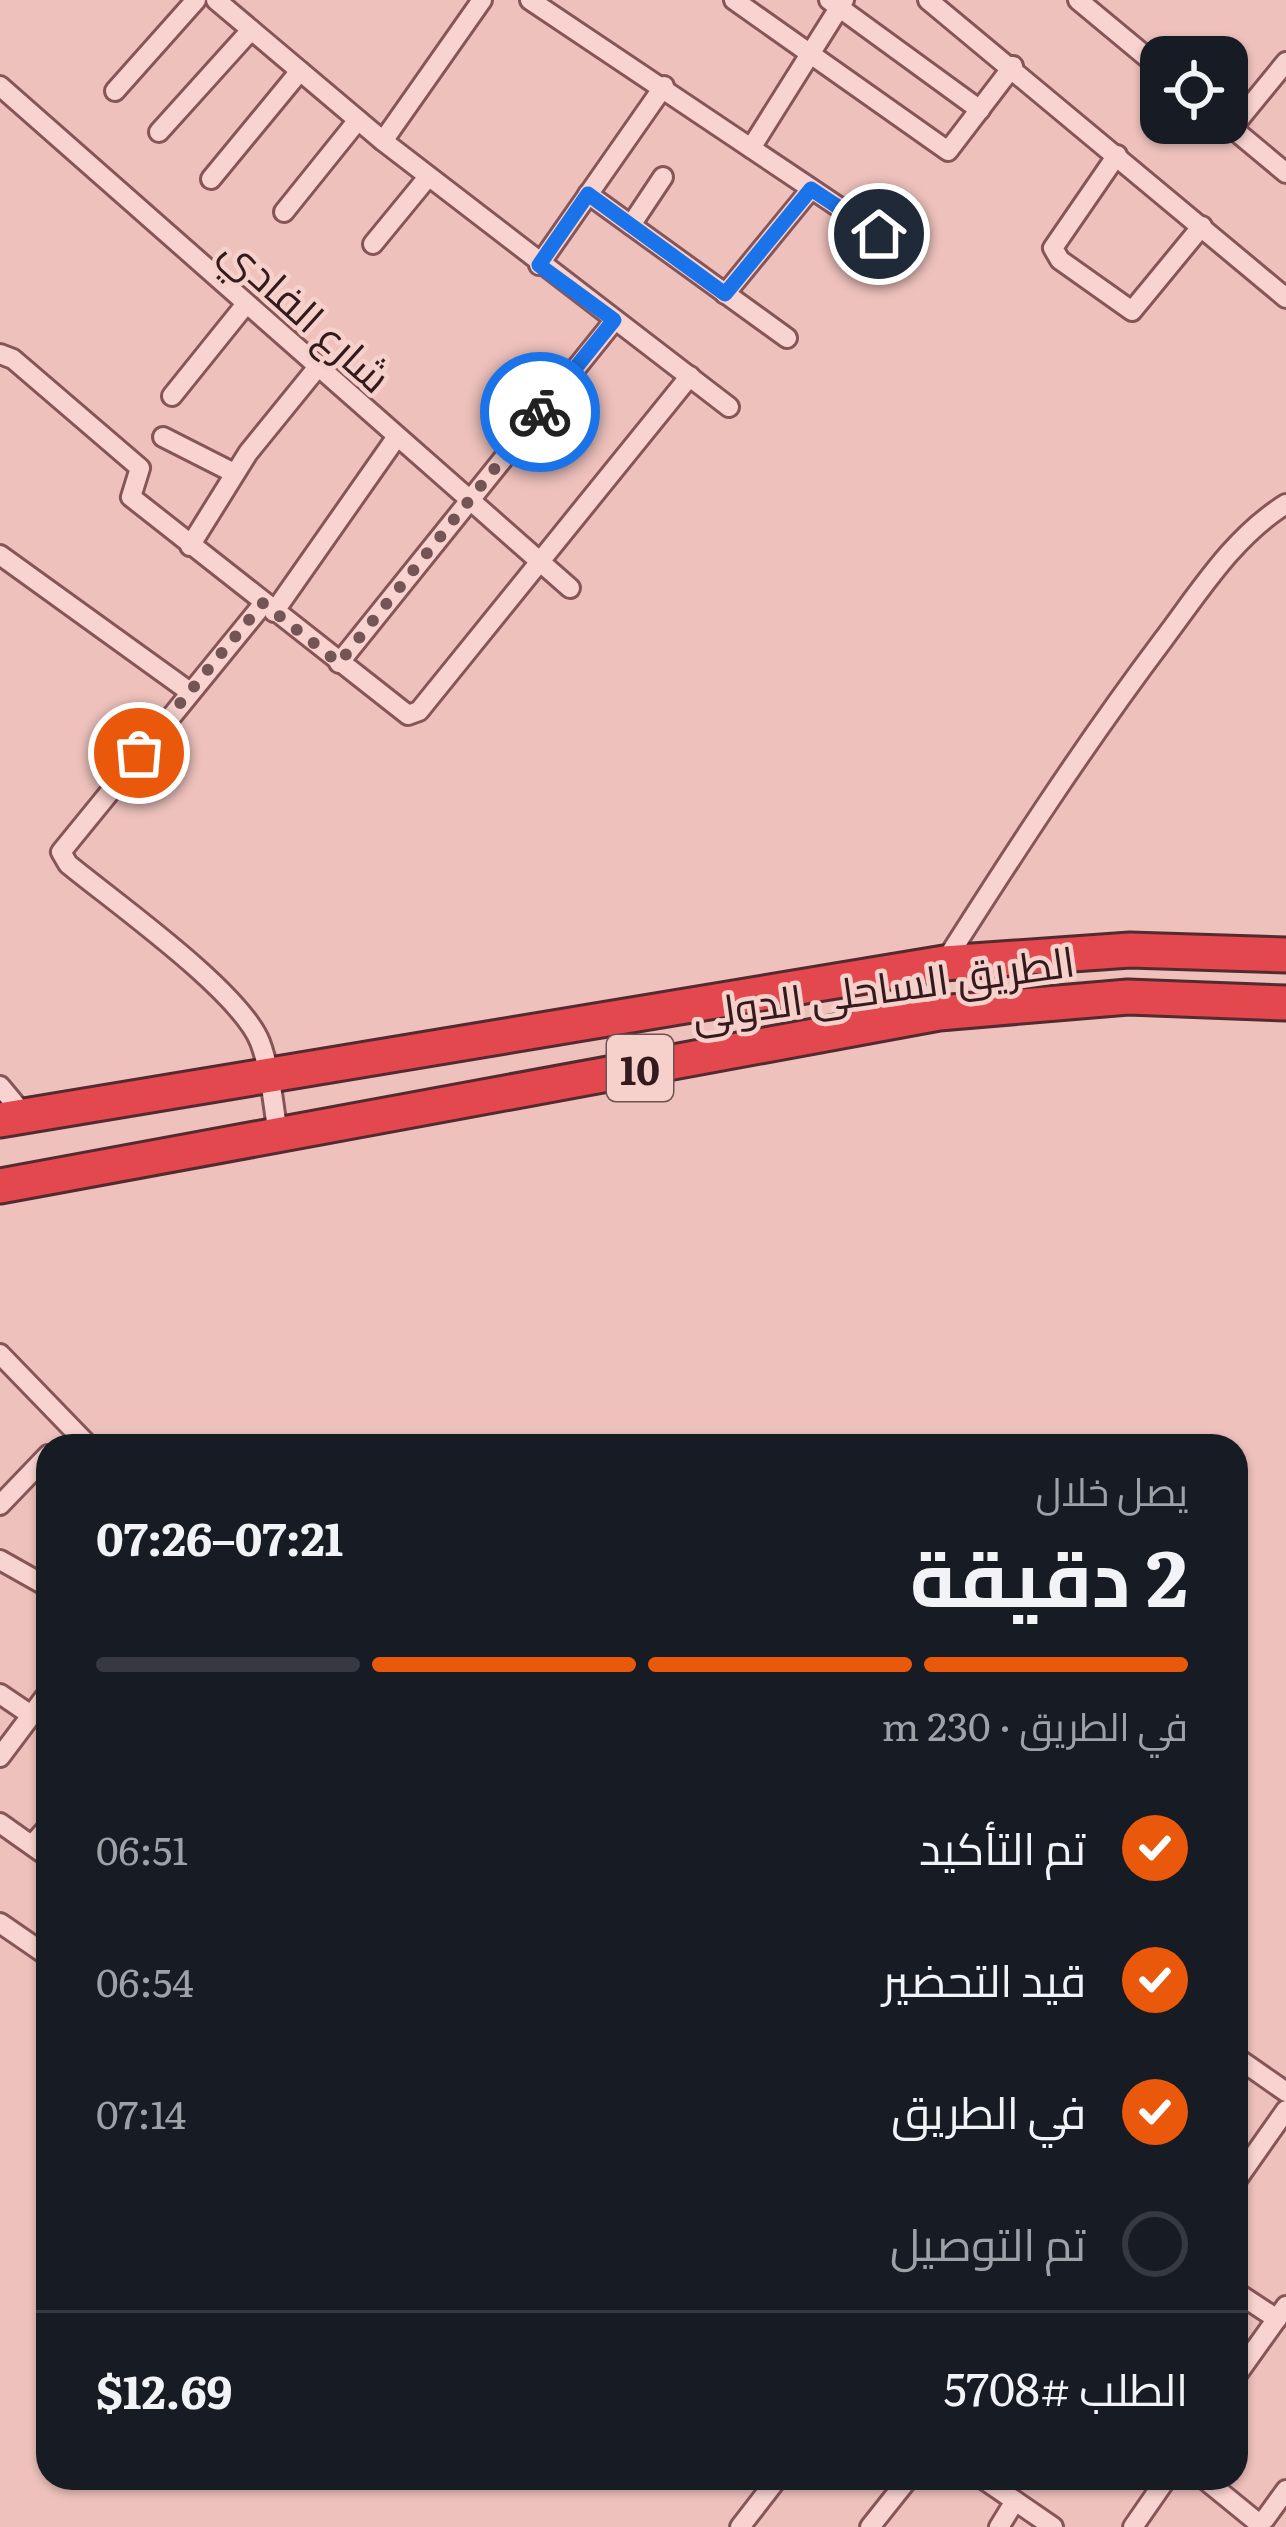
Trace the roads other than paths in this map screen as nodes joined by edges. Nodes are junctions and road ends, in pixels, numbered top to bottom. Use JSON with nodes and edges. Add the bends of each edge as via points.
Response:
{"nodes":[{"id":1,"x":196,"y":0,"type":"edge"},
{"id":2,"x":216,"y":0,"type":"edge"},
{"id":3,"x":482,"y":0,"type":"edge"},
{"id":4,"x":530,"y":0,"type":"edge"},
{"id":5,"x":734,"y":0,"type":"edge"},
{"id":6,"x":928,"y":0,"type":"edge"},
{"id":7,"x":1078,"y":0,"type":"edge"},
{"id":8,"x":837,"y":2,"type":"edge"},
{"id":9,"x":251,"y":30,"type":"junction"},
{"id":10,"x":810,"y":51,"type":"junction"},
{"id":11,"x":1140,"y":52,"type":"edge"},
{"id":12,"x":1286,"y":62,"type":"edge"},
{"id":13,"x":1013,"y":67,"type":"junction"},
{"id":14,"x":300,"y":71,"type":"junction"},
{"id":15,"x":0,"y":86,"type":"edge"},
{"id":16,"x":664,"y":86,"type":"junction"},
{"id":17,"x":115,"y":91,"type":"dead end"},
{"id":18,"x":1248,"y":105,"type":"edge"},
{"id":19,"x":980,"y":110,"type":"junction"},
{"id":20,"x":358,"y":120,"type":"junction"},
{"id":21,"x":159,"y":132,"type":"dead end"},
{"id":22,"x":383,"y":141,"type":"junction"},
{"id":23,"x":1248,"y":141,"type":"edge"},
{"id":24,"x":751,"y":148,"type":"junction"},
{"id":25,"x":1118,"y":154,"type":"junction"},
{"id":26,"x":1286,"y":172,"type":"edge"},
{"id":27,"x":663,"y":176,"type":"dead end"},
{"id":28,"x":428,"y":177,"type":"junction"},
{"id":29,"x":211,"y":179,"type":"dead end"},
{"id":30,"x":811,"y":189,"type":"junction"},
{"id":31,"x":588,"y":194,"type":"junction"},
{"id":32,"x":284,"y":212,"type":"dead end"},
{"id":33,"x":631,"y":225,"type":"junction"},
{"id":34,"x":1202,"y":226,"type":"junction"},
{"id":35,"x":879,"y":234,"type":"dead end"},
{"id":36,"x":373,"y":244,"type":"dead end"},
{"id":37,"x":539,"y":265,"type":"junction"},
{"id":38,"x":725,"y":294,"type":"junction"},
{"id":39,"x":1286,"y":298,"type":"edge"},
{"id":40,"x":246,"y":304,"type":"junction"},
{"id":41,"x":614,"y":320,"type":"junction"},
{"id":42,"x":787,"y":338,"type":"dead end"},
{"id":43,"x":0,"y":354,"type":"edge"},
{"id":44,"x":317,"y":368,"type":"junction"},
{"id":45,"x":690,"y":376,"type":"junction"},
{"id":46,"x":172,"y":396,"type":"dead end"},
{"id":47,"x":729,"y":407,"type":"dead end"},
{"id":48,"x":164,"y":437,"type":"dead end"},
{"id":49,"x":396,"y":438,"type":"junction"},
{"id":50,"x":234,"y":472,"type":"junction"},
{"id":51,"x":467,"y":502,"type":"junction"},
{"id":52,"x":1286,"y":504,"type":"edge"},
{"id":53,"x":190,"y":546,"type":"junction"},
{"id":54,"x":0,"y":555,"type":"edge"},
{"id":55,"x":541,"y":563,"type":"junction"},
{"id":56,"x":570,"y":589,"type":"dead end"},
{"id":57,"x":269,"y":608,"type":"junction"},
{"id":58,"x":339,"y":663,"type":"junction"},
{"id":59,"x":190,"y":692,"type":"junction"},
{"id":60,"x":1286,"y":955,"type":"edge"},
{"id":61,"x":944,"y":963,"type":"junction"},
{"id":62,"x":1286,"y":1003,"type":"edge"},
{"id":63,"x":268,"y":1077,"type":"junction"},
{"id":64,"x":0,"y":1086,"type":"edge"},
{"id":65,"x":13,"y":1118,"type":"edge"},
{"id":66,"x":278,"y":1134,"type":"junction"},
{"id":67,"x":0,"y":1186,"type":"edge"},
{"id":68,"x":0,"y":1354,"type":"edge"},
{"id":69,"x":72,"y":1429,"type":"junction"},
{"id":70,"x":67,"y":1434,"type":"edge"},
{"id":71,"x":77,"y":1434,"type":"edge"},
{"id":72,"x":36,"y":1467,"type":"edge"},
{"id":73,"x":0,"y":1505,"type":"edge"},
{"id":74,"x":2,"y":1567,"type":"edge"},
{"id":75,"x":36,"y":1581,"type":"edge"},
{"id":76,"x":0,"y":1694,"type":"edge"},
{"id":77,"x":36,"y":1709,"type":"edge"},
{"id":78,"x":31,"y":1715,"type":"junction"},
{"id":79,"x":0,"y":1757,"type":"edge"},
{"id":80,"x":0,"y":1822,"type":"edge"},
{"id":81,"x":36,"y":1848,"type":"edge"},
{"id":82,"x":0,"y":1923,"type":"edge"},
{"id":83,"x":36,"y":1948,"type":"edge"},
{"id":84,"x":1248,"y":2065,"type":"edge"},
{"id":85,"x":1286,"y":2092,"type":"edge"},
{"id":86,"x":1286,"y":2110,"type":"edge"},
{"id":87,"x":1248,"y":2162,"type":"edge"},
{"id":88,"x":1248,"y":2297,"type":"edge"},
{"id":89,"x":1281,"y":2312,"type":"edge"},
{"id":90,"x":1248,"y":2359,"type":"edge"},
{"id":91,"x":769,"y":2490,"type":"edge"},
{"id":92,"x":899,"y":2490,"type":"edge"},
{"id":93,"x":1000,"y":2490,"type":"edge"},
{"id":94,"x":1159,"y":2490,"type":"edge"},
{"id":95,"x":1218,"y":2490,"type":"edge"},
{"id":96,"x":1286,"y":2490,"type":"edge"},
{"id":97,"x":1016,"y":2501,"type":"junction"},
{"id":98,"x":740,"y":2527,"type":"edge"},
{"id":99,"x":870,"y":2527,"type":"edge"},
{"id":100,"x":999,"y":2527,"type":"edge"},
{"id":101,"x":1052,"y":2527,"type":"edge"},
{"id":102,"x":1133,"y":2527,"type":"edge"}],
"edges":[{"from":1,"to":17,"type":"street"},
{"from":2,"to":9,"type":"street"},
{"from":3,"to":22,"type":"street"},
{"from":4,"to":16,"type":"street"},
{"from":5,"to":10,"type":"street"},
{"from":6,"to":13,"type":"street"},
{"from":7,"to":11,"type":"street"},
{"from":8,"to":10,"type":"street"},
{"from":8,"to":19,"type":"street"},
{"from":9,"to":14,"type":"street"},
{"from":9,"to":21,"type":"street"},
{"from":10,"to":19,"type":"street","via":[[948,151]]},
{"from":10,"to":24,"type":"street"},
{"from":12,"to":18,"type":"street"},
{"from":13,"to":19,"type":"street"},
{"from":13,"to":25,"type":"street"},
{"from":14,"to":20,"type":"street"},
{"from":14,"to":29,"type":"street"},
{"from":15,"to":40,"type":"street","name":"شارع الفادي"},
{"from":16,"to":24,"type":"street"},
{"from":16,"to":31,"type":"street"},
{"from":20,"to":22,"type":"street"},
{"from":20,"to":32,"type":"street"},
{"from":22,"to":28,"type":"street"},
{"from":23,"to":26,"type":"street"},
{"from":24,"to":30,"type":"street"},
{"from":25,"to":34,"type":"street"},
{"from":25,"to":34,"type":"street","via":[[1053,248],[1060,260],[1134,309]]},
{"from":27,"to":33,"type":"street"},
{"from":28,"to":36,"type":"street"},
{"from":28,"to":37,"type":"street"},
{"from":30,"to":35,"type":"street"},
{"from":30,"to":38,"type":"street"},
{"from":31,"to":33,"type":"street"},
{"from":31,"to":37,"type":"street"},
{"from":33,"to":38,"type":"street"},
{"from":34,"to":39,"type":"street"},
{"from":37,"to":41,"type":"street"},
{"from":38,"to":42,"type":"street"},
{"from":40,"to":44,"type":"street","name":"شارع الفادي"},
{"from":40,"to":46,"type":"street"},
{"from":41,"to":45,"type":"street"},
{"from":41,"to":51,"type":"street"},
{"from":43,"to":53,"type":"street","via":[[140,468],[129,494]]},
{"from":44,"to":49,"type":"street","name":"شارع الفادي"},
{"from":44,"to":50,"type":"street"},
{"from":45,"to":47,"type":"street"},
{"from":45,"to":55,"type":"street"},
{"from":48,"to":50,"type":"street"},
{"from":49,"to":51,"type":"street","name":"شارع الفادي"},
{"from":49,"to":57,"type":"street"},
{"from":50,"to":53,"type":"street"},
{"from":51,"to":55,"type":"street","name":"شارع الفادي"},
{"from":51,"to":58,"type":"street"},
{"from":52,"to":61,"type":"street","via":[[1220,564],[1066,768]]},
{"from":53,"to":57,"type":"street"},
{"from":54,"to":59,"type":"street"},
{"from":55,"to":56,"type":"street","name":"شارع الفادي"},
{"from":55,"to":58,"type":"street","via":[[419,711],[403,712]]},
{"from":57,"to":58,"type":"street"},
{"from":57,"to":59,"type":"street"},
{"from":59,"to":63,"type":"street","via":[[63,844],[62,856],[233,1006],[259,1039]]},
{"from":60,"to":61,"type":"highway","name":"الطريق الساحلى الدولى","number":"10","via":[[1130,950]]},
{"from":61,"to":63,"type":"highway","name":"الطريق الساحلى الدولى","number":"10"},
{"from":62,"to":66,"type":"highway","name":"الطريق الساحلى الدولى","number":"10","via":[[1129,997],[981,1007]]},
{"from":63,"to":65,"type":"highway","name":"الطريق الساحلى الدولى","number":"10"},
{"from":63,"to":66,"type":"street"},
{"from":64,"to":65,"type":"street"},
{"from":66,"to":67,"type":"highway","name":"الطريق الساحلى الدولى","number":"10"},
{"from":68,"to":69,"type":"street"},
{"from":69,"to":70,"type":"street"},
{"from":69,"to":71,"type":"street"},
{"from":72,"to":73,"type":"street"},
{"from":74,"to":75,"type":"street"},
{"from":76,"to":78,"type":"street"},
{"from":77,"to":78,"type":"street"},
{"from":78,"to":79,"type":"street"},
{"from":80,"to":81,"type":"street"},
{"from":82,"to":83,"type":"street"},
{"from":84,"to":85,"type":"street"},
{"from":86,"to":87,"type":"street"},
{"from":88,"to":89,"type":"street"},
{"from":89,"to":90,"type":"street"},
{"from":91,"to":98,"type":"street"},
{"from":92,"to":99,"type":"street"},
{"from":93,"to":97,"type":"street"},
{"from":94,"to":102,"type":"street"},
{"from":95,"to":96,"type":"street","via":[[1257,2522]]},
{"from":97,"to":100,"type":"street"},
{"from":97,"to":101,"type":"street"}]}
